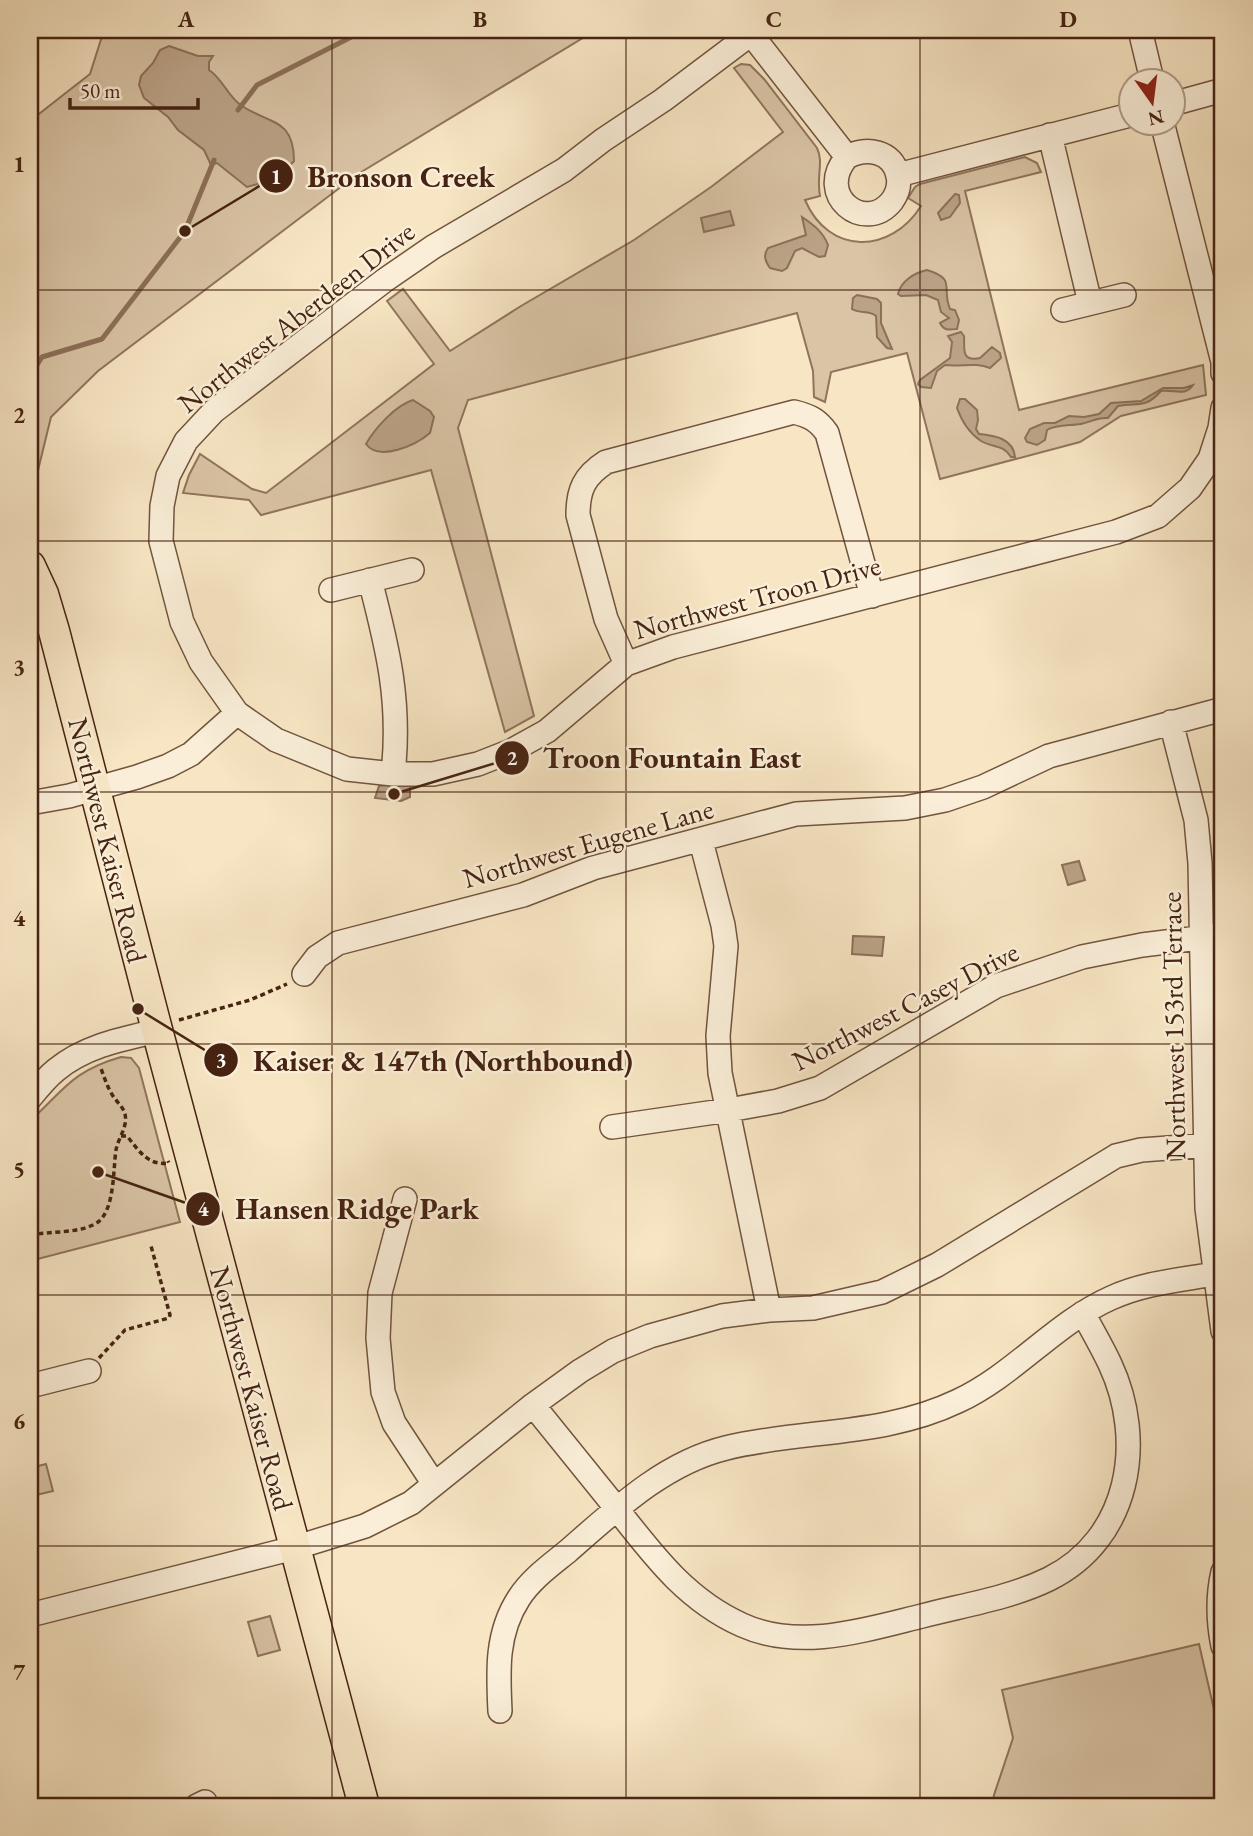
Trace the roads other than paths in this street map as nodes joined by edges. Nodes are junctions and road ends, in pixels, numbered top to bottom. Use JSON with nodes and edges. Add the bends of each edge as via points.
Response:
{"nodes":[{"id":1,"x":1140,"y":30,"type":"edge"},
{"id":2,"x":753,"y":32,"type":"edge"},
{"id":3,"x":1149,"y":66,"type":"edge"},
{"id":4,"x":1223,"y":90,"type":"edge"},
{"id":5,"x":1186,"y":100,"type":"edge"},
{"id":6,"x":1116,"y":119,"type":"edge"},
{"id":7,"x":1051,"y":135,"type":"junction"},
{"id":8,"x":1166,"y":136,"type":"edge"},
{"id":9,"x":847,"y":157,"type":"junction"},
{"id":10,"x":898,"y":174,"type":"junction"},
{"id":11,"x":1124,"y":295,"type":"dead end"},
{"id":12,"x":1090,"y":303,"type":"junction"},
{"id":13,"x":1063,"y":310,"type":"dead end"},
{"id":14,"x":1223,"y":373,"type":"edge"},
{"id":15,"x":1223,"y":408,"type":"edge"},
{"id":16,"x":30,"y":566,"type":"edge"},
{"id":17,"x":412,"y":570,"type":"dead end"},
{"id":18,"x":370,"y":580,"type":"junction"},
{"id":19,"x":331,"y":590,"type":"dead end"},
{"id":20,"x":872,"y":596,"type":"junction"},
{"id":21,"x":626,"y":664,"type":"junction"},
{"id":22,"x":1223,"y":709,"type":"edge"},
{"id":23,"x":237,"y":713,"type":"junction"},
{"id":24,"x":1171,"y":722,"type":"junction"},
{"id":25,"x":393,"y":774,"type":"junction"},
{"id":26,"x":94,"y":789,"type":"junction"},
{"id":27,"x":30,"y":803,"type":"edge"},
{"id":28,"x":701,"y":841,"type":"junction"},
{"id":29,"x":1212,"y":935,"type":"edge"},
{"id":30,"x":304,"y":974,"type":"road end"},
{"id":31,"x":157,"y":1029,"type":"junction"},
{"id":32,"x":30,"y":1098,"type":"edge"},
{"id":33,"x":729,"y":1110,"type":"junction"},
{"id":34,"x":612,"y":1127,"type":"dead end"},
{"id":35,"x":1214,"y":1144,"type":"edge"},
{"id":36,"x":405,"y":1199,"type":"dead end"},
{"id":37,"x":1214,"y":1274,"type":"junction"},
{"id":38,"x":769,"y":1310,"type":"junction"},
{"id":39,"x":1083,"y":1313,"type":"junction"},
{"id":40,"x":1223,"y":1331,"type":"edge"},
{"id":41,"x":89,"y":1371,"type":"road end"},
{"id":42,"x":30,"y":1386,"type":"edge"},
{"id":43,"x":533,"y":1405,"type":"junction"},
{"id":44,"x":434,"y":1484,"type":"junction"},
{"id":45,"x":617,"y":1509,"type":"junction"},
{"id":46,"x":294,"y":1548,"type":"junction"},
{"id":47,"x":1223,"y":1572,"type":"edge"},
{"id":48,"x":30,"y":1615,"type":"edge"},
{"id":49,"x":1223,"y":1646,"type":"edge"},
{"id":50,"x":500,"y":1711,"type":"dead end"},
{"id":51,"x":363,"y":1806,"type":"edge"}],
"edges":[{"from":1,"to":3,"type":"street"},
{"from":2,"to":9,"type":"street"},
{"from":2,"to":23,"type":"street","name":"Northwest Aberdeen Drive","via":[[564,170],[385,280],[214,411],[186,440],[169,476],[161,541],[182,622],[201,662]]},
{"from":4,"to":5,"type":"street"},
{"from":6,"to":7,"type":"street"},
{"from":7,"to":10,"type":"street"},
{"from":7,"to":12,"type":"street"},
{"from":8,"to":14,"type":"street"},
{"from":9,"to":10,"type":"street","via":[[871,150],[892,163]]},
{"from":9,"to":10,"type":"street","via":[[835,178],[836,191],[851,210],[876,213],[886,207],[894,198]]},
{"from":11,"to":12,"type":"street"},
{"from":12,"to":13,"type":"street"},
{"from":15,"to":20,"type":"street","name":"Northwest Troon Drive","via":[[1210,459],[1190,488],[1158,516],[1116,532]]},
{"from":16,"to":26,"type":"main road","name":"Northwest Kaiser Road","via":[[54,631]]},
{"from":17,"to":18,"type":"street"},
{"from":18,"to":19,"type":"street"},
{"from":18,"to":25,"type":"street","via":[[393,681],[397,738]]},
{"from":20,"to":21,"type":"street","name":"Northwest Troon Drive","via":[[673,647]]},
{"from":20,"to":21,"type":"street","via":[[827,433],[809,416],[794,412],[606,462],[591,471],[583,485],[578,515],[606,619]]},
{"from":21,"to":25,"type":"street","name":"Northwest Troon Drive","via":[[547,731],[511,751],[433,774]]},
{"from":22,"to":24,"type":"street","name":"Northwest Eugene Lane"},
{"from":23,"to":25,"type":"street","name":"Northwest Troon Drive","via":[[276,740],[313,756],[347,769]]},
{"from":23,"to":26,"type":"street","via":[[179,760]]},
{"from":24,"to":28,"type":"street","name":"Northwest Eugene Lane","via":[[1049,756],[945,800],[905,808],[796,814]]},
{"from":24,"to":29,"type":"street","name":"Northwest 153rd Terrace","via":[[1196,820]]},
{"from":26,"to":27,"type":"street"},
{"from":26,"to":31,"type":"main road","name":"Northwest Kaiser Road"},
{"from":28,"to":30,"type":"street","name":"Northwest Eugene Lane","via":[[593,868],[523,895],[338,943],[317,957]]},
{"from":28,"to":33,"type":"street","via":[[726,946],[718,1036]]},
{"from":29,"to":33,"type":"street","name":"Northwest Casey Drive","via":[[1082,957],[1020,977],[996,986],[820,1088]]},
{"from":29,"to":35,"type":"street","name":"Northwest 153rd Terrace"},
{"from":31,"to":32,"type":"street","via":[[87,1050],[54,1071]]},
{"from":31,"to":46,"type":"main road","name":"Northwest Kaiser Road"},
{"from":33,"to":34,"type":"street","name":"Northwest Casey Drive"},
{"from":33,"to":38,"type":"street"},
{"from":35,"to":37,"type":"street","name":"Northwest 153rd Terrace","via":[[1207,1208]]},
{"from":35,"to":38,"type":"street","via":[[1141,1150],[1116,1157],[937,1265],[882,1292],[813,1308]]},
{"from":36,"to":44,"type":"street","via":[[380,1293],[383,1392],[394,1423]]},
{"from":37,"to":39,"type":"street","via":[[1144,1286]]},
{"from":37,"to":40,"type":"street","name":"Northwest 153rd Terrace"},
{"from":38,"to":43,"type":"street","via":[[722,1315],[612,1351]]},
{"from":39,"to":45,"type":"street","via":[[993,1382],[958,1402],[874,1427],[724,1448],[674,1467]]},
{"from":39,"to":45,"type":"street","via":[[1117,1383],[1126,1422],[1126,1480],[1119,1505],[1089,1552],[1022,1591],[860,1632],[816,1637],[741,1636],[690,1594]]},
{"from":41,"to":42,"type":"street"},
{"from":43,"to":44,"type":"street"},
{"from":43,"to":45,"type":"street"},
{"from":44,"to":46,"type":"street","via":[[393,1514]]},
{"from":45,"to":50,"type":"street","via":[[518,1599],[499,1647]]},
{"from":46,"to":48,"type":"street"},
{"from":46,"to":51,"type":"main road","name":"Northwest Kaiser Road"},
{"from":47,"to":49,"type":"street","via":[[1218,1623]]}]}
